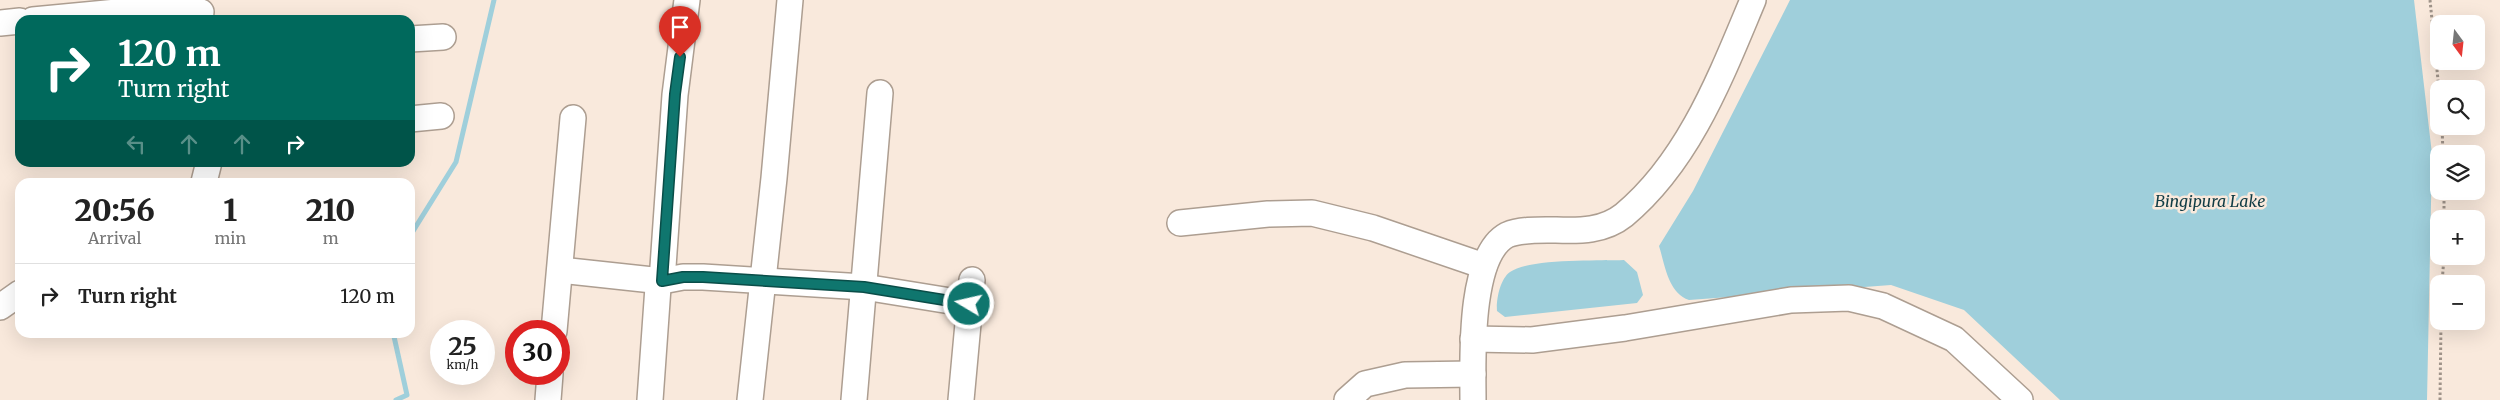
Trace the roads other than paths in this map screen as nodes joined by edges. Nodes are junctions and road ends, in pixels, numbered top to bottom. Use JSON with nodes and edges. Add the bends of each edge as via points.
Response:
{"nodes":[{"id":1,"x":688,"y":0,"type":"edge"},
{"id":2,"x":790,"y":0,"type":"edge"},
{"id":3,"x":1753,"y":0,"type":"edge"},
{"id":4,"x":201,"y":11,"type":"edge"},
{"id":5,"x":86,"y":15,"type":"edge"},
{"id":6,"x":15,"y":22,"type":"edge"},
{"id":7,"x":0,"y":23,"type":"edge"},
{"id":8,"x":443,"y":36,"type":"dead end"},
{"id":9,"x":415,"y":39,"type":"edge"},
{"id":10,"x":880,"y":93,"type":"dead end"},
{"id":11,"x":441,"y":116,"type":"dead end"},
{"id":12,"x":574,"y":118,"type":"dead end"},
{"id":13,"x":415,"y":119,"type":"edge"},
{"id":14,"x":1180,"y":223,"type":"dead end"},
{"id":15,"x":1484,"y":266,"type":"junction"},
{"id":16,"x":560,"y":270,"type":"junction"},
{"id":17,"x":662,"y":281,"type":"junction"},
{"id":18,"x":762,"y":281,"type":"junction"},
{"id":19,"x":864,"y":287,"type":"junction"},
{"id":20,"x":15,"y":296,"type":"edge"},
{"id":21,"x":0,"y":307,"type":"edge"},
{"id":22,"x":555,"y":320,"type":"edge"},
{"id":23,"x":1473,"y":339,"type":"junction"},
{"id":24,"x":1473,"y":374,"type":"junction"},
{"id":25,"x":549,"y":385,"type":"edge"},
{"id":26,"x":548,"y":400,"type":"edge"},
{"id":27,"x":650,"y":400,"type":"edge"},
{"id":28,"x":750,"y":400,"type":"edge"},
{"id":29,"x":854,"y":400,"type":"edge"},
{"id":30,"x":961,"y":400,"type":"edge"},
{"id":31,"x":1347,"y":400,"type":"edge"},
{"id":32,"x":1472,"y":400,"type":"edge"},
{"id":33,"x":2020,"y":400,"type":"edge"}],
"edges":[{"from":1,"to":17,"type":"street","via":[[675,94]]},
{"from":2,"to":18,"type":"street"},
{"from":3,"to":15,"type":"street","via":[[1699,120],[1681,150],[1624,216],[1599,228],[1536,230],[1508,235]]},
{"from":4,"to":5,"type":"street","via":[[127,11]]},
{"from":6,"to":7,"type":"street"},
{"from":8,"to":9,"type":"street"},
{"from":10,"to":19,"type":"street"},
{"from":11,"to":13,"type":"street"},
{"from":12,"to":16,"type":"street"},
{"from":14,"to":15,"type":"street","via":[[1312,213],[1373,228]]},
{"from":15,"to":23,"type":"street"},
{"from":16,"to":17,"type":"street"},
{"from":16,"to":22,"type":"street"},
{"from":17,"to":18,"type":"street","via":[[703,277]]},
{"from":17,"to":27,"type":"street","via":[[658,287]]},
{"from":18,"to":19,"type":"street"},
{"from":18,"to":28,"type":"street"},
{"from":19,"to":29,"type":"street"},
{"from":19,"to":30,"type":"street","via":[[970,292]]},
{"from":20,"to":21,"type":"street"},
{"from":23,"to":24,"type":"street"},
{"from":23,"to":33,"type":"street","via":[[1532,340],[1791,300],[1850,298],[1883,306],[1954,339]]},
{"from":24,"to":31,"type":"street","via":[[1397,377],[1365,384]]},
{"from":24,"to":32,"type":"street"},
{"from":25,"to":26,"type":"street"}]}
